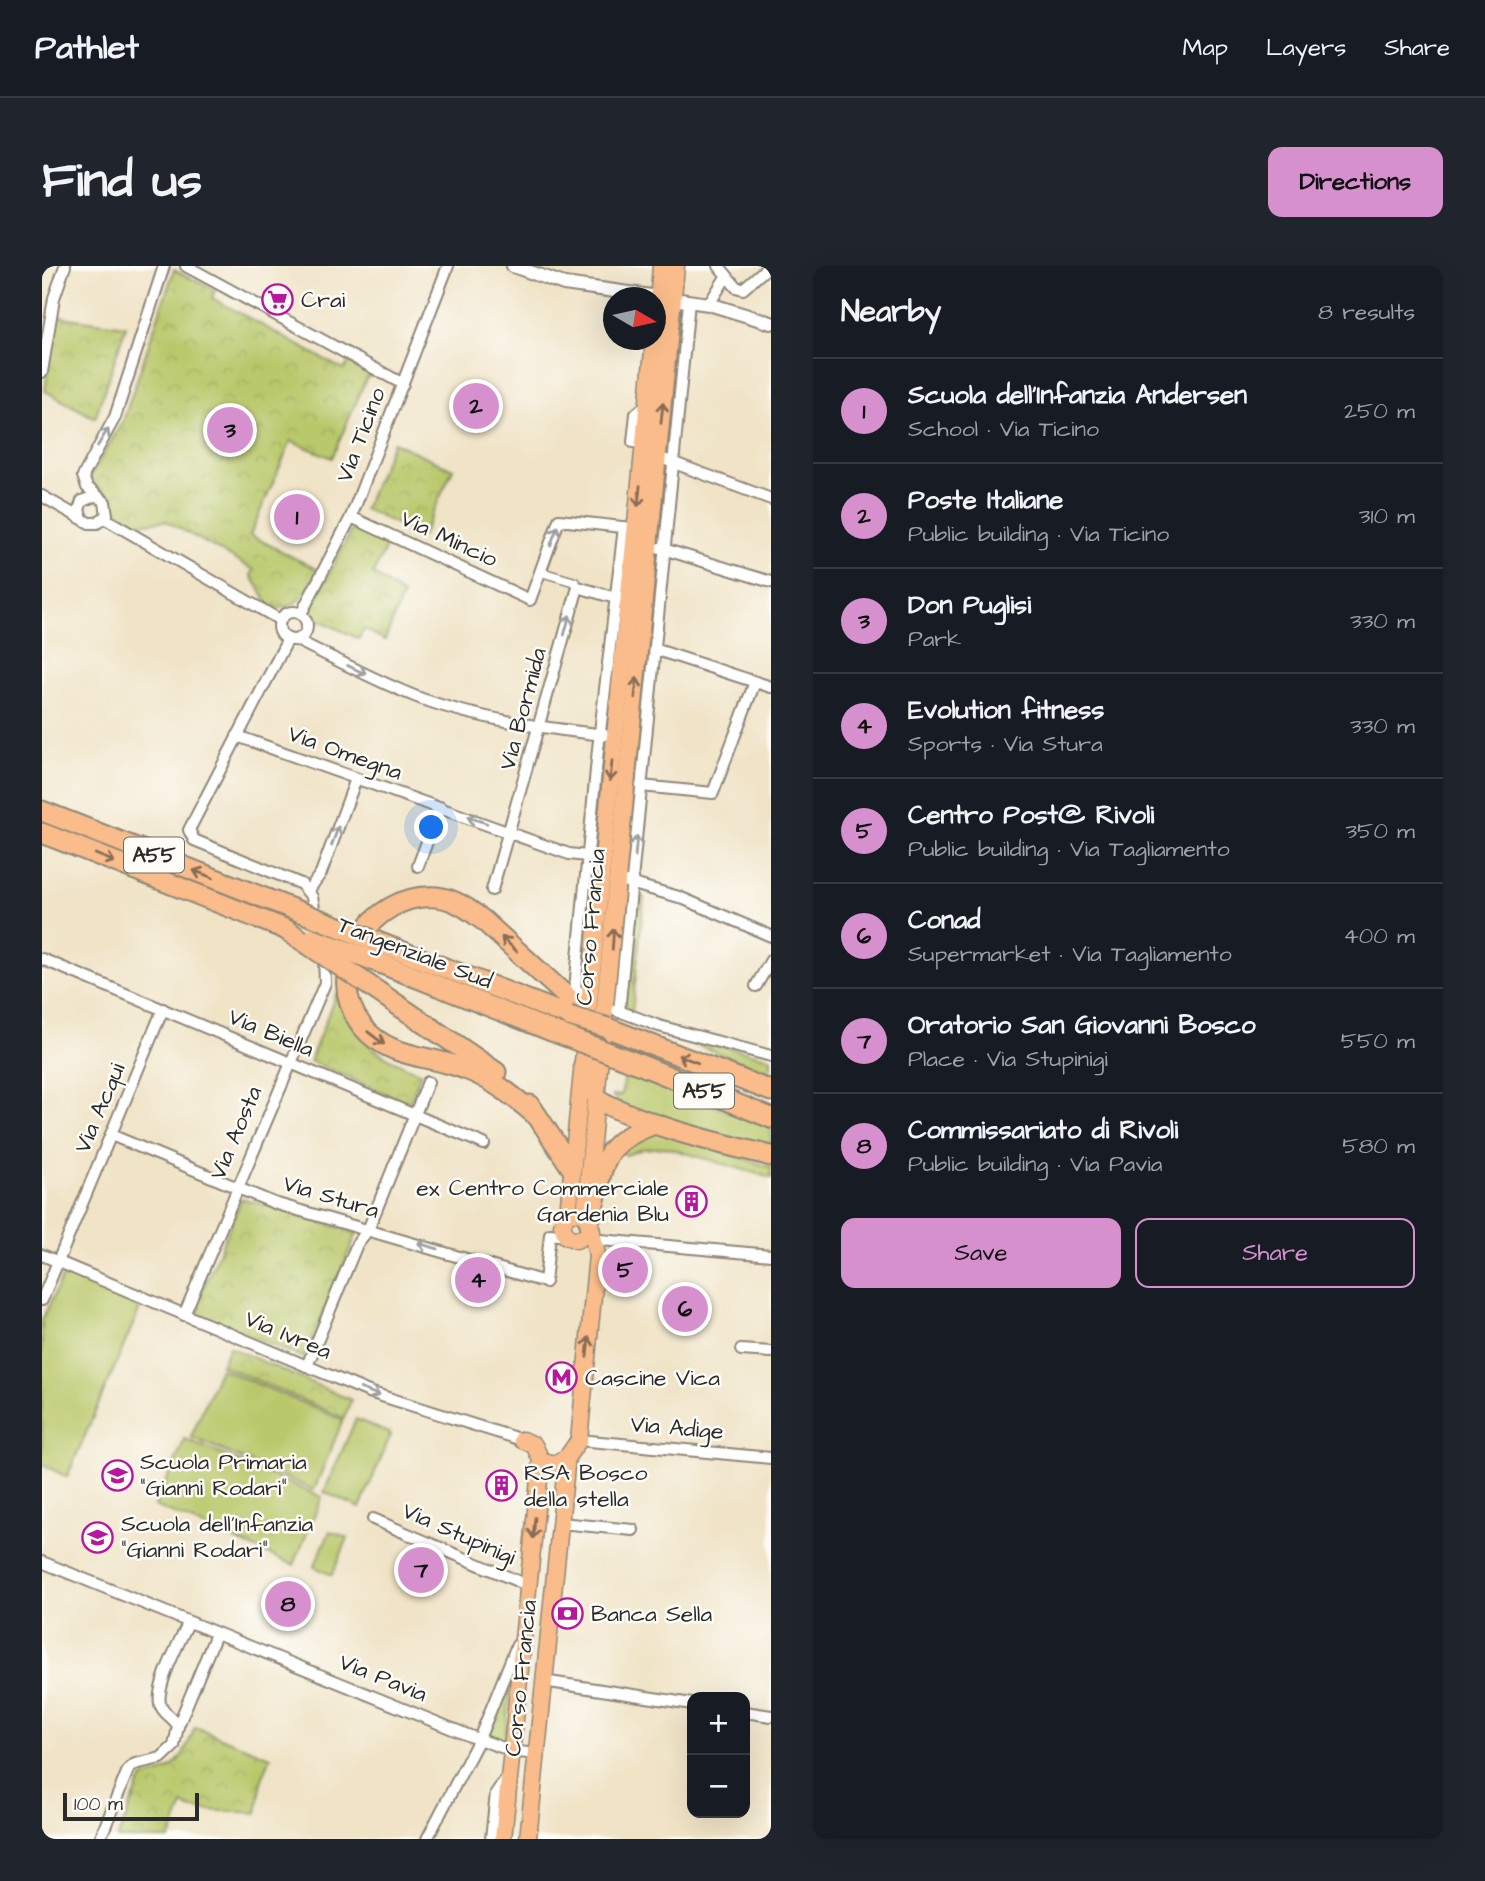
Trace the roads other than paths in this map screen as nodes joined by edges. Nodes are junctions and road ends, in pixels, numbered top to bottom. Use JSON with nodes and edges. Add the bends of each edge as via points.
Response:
{"nodes":[{"id":1,"x":65,"y":266,"type":"edge"},
{"id":2,"x":163,"y":266,"type":"edge"},
{"id":3,"x":186,"y":266,"type":"edge"},
{"id":4,"x":448,"y":266,"type":"edge"},
{"id":5,"x":513,"y":266,"type":"edge"},
{"id":6,"x":662,"y":266,"type":"edge"},
{"id":7,"x":676,"y":266,"type":"edge"},
{"id":8,"x":719,"y":266,"type":"edge"},
{"id":9,"x":769,"y":266,"type":"edge"},
{"id":10,"x":726,"y":277,"type":"junction"},
{"id":11,"x":674,"y":300,"type":"junction"},
{"id":12,"x":709,"y":304,"type":"junction"},
{"id":13,"x":666,"y":312,"type":"edge"},
{"id":14,"x":771,"y":323,"type":"edge"},
{"id":15,"x":653,"y":350,"type":"edge"},
{"id":16,"x":42,"y":372,"type":"edge"},
{"id":17,"x":403,"y":384,"type":"junction"},
{"id":18,"x":658,"y":457,"type":"junction"},
{"id":19,"x":673,"y":463,"type":"junction"},
{"id":20,"x":42,"y":496,"type":"edge"},
{"id":21,"x":95,"y":496,"type":"junction"},
{"id":22,"x":771,"y":499,"type":"edge"},
{"id":23,"x":56,"y":505,"type":"junction"},
{"id":24,"x":80,"y":506,"type":"junction"},
{"id":25,"x":351,"y":517,"type":"junction"},
{"id":26,"x":82,"y":518,"type":"junction"},
{"id":27,"x":104,"y":518,"type":"junction"},
{"id":28,"x":630,"y":528,"type":"junction"},
{"id":29,"x":657,"y":547,"type":"junction"},
{"id":30,"x":541,"y":572,"type":"junction"},
{"id":31,"x":771,"y":582,"type":"edge"},
{"id":32,"x":578,"y":587,"type":"junction"},
{"id":33,"x":623,"y":600,"type":"junction"},
{"id":34,"x":301,"y":614,"type":"junction"},
{"id":35,"x":280,"y":620,"type":"junction"},
{"id":36,"x":292,"y":639,"type":"junction"},
{"id":37,"x":650,"y":646,"type":"junction"},
{"id":38,"x":755,"y":682,"type":"junction"},
{"id":39,"x":771,"y":687,"type":"edge"},
{"id":40,"x":539,"y":727,"type":"junction"},
{"id":41,"x":237,"y":736,"type":"junction"},
{"id":42,"x":623,"y":736,"type":"junction"},
{"id":43,"x":356,"y":779,"type":"junction"},
{"id":44,"x":641,"y":786,"type":"junction"},
{"id":45,"x":440,"y":807,"type":"junction"},
{"id":46,"x":42,"y":811,"type":"edge"},
{"id":47,"x":42,"y":832,"type":"edge"},
{"id":48,"x":510,"y":832,"type":"junction"},
{"id":49,"x":595,"y":857,"type":"junction"},
{"id":50,"x":418,"y":866,"type":"dead end"},
{"id":51,"x":625,"y":882,"type":"junction"},
{"id":52,"x":492,"y":890,"type":"dead end"},
{"id":53,"x":308,"y":891,"type":"junction"},
{"id":54,"x":285,"y":929,"type":"junction"},
{"id":55,"x":771,"y":936,"type":"edge"},
{"id":56,"x":366,"y":948,"type":"junction"},
{"id":57,"x":42,"y":959,"type":"edge"},
{"id":58,"x":771,"y":960,"type":"edge"},
{"id":59,"x":756,"y":986,"type":"dead end"},
{"id":60,"x":163,"y":1009,"type":"junction"},
{"id":61,"x":611,"y":1016,"type":"junction"},
{"id":62,"x":771,"y":1056,"type":"edge"},
{"id":63,"x":290,"y":1064,"type":"junction"},
{"id":64,"x":583,"y":1065,"type":"junction"},
{"id":65,"x":428,"y":1082,"type":"dead end"},
{"id":66,"x":771,"y":1091,"type":"edge"},
{"id":67,"x":598,"y":1100,"type":"junction"},
{"id":68,"x":537,"y":1115,"type":"junction"},
{"id":69,"x":415,"y":1116,"type":"junction"},
{"id":70,"x":771,"y":1118,"type":"edge"},
{"id":71,"x":652,"y":1125,"type":"junction"},
{"id":72,"x":111,"y":1135,"type":"junction"},
{"id":73,"x":484,"y":1144,"type":"dead end"},
{"id":74,"x":724,"y":1145,"type":"junction"},
{"id":75,"x":771,"y":1156,"type":"edge"},
{"id":76,"x":771,"y":1163,"type":"edge"},
{"id":77,"x":571,"y":1167,"type":"junction"},
{"id":78,"x":236,"y":1187,"type":"junction"},
{"id":79,"x":368,"y":1230,"type":"junction"},
{"id":80,"x":579,"y":1230,"type":"junction"},
{"id":81,"x":42,"y":1255,"type":"edge"},
{"id":82,"x":771,"y":1255,"type":"edge"},
{"id":83,"x":58,"y":1261,"type":"junction"},
{"id":84,"x":545,"y":1282,"type":"joint"},
{"id":85,"x":42,"y":1300,"type":"edge"},
{"id":86,"x":184,"y":1315,"type":"junction"},
{"id":87,"x":741,"y":1350,"type":"dead end"},
{"id":88,"x":771,"y":1352,"type":"edge"},
{"id":89,"x":307,"y":1366,"type":"junction"},
{"id":90,"x":522,"y":1440,"type":"joint"},
{"id":91,"x":579,"y":1440,"type":"junction"},
{"id":92,"x":567,"y":1457,"type":"junction"},
{"id":93,"x":771,"y":1458,"type":"edge"},
{"id":94,"x":541,"y":1460,"type":"junction"},
{"id":95,"x":373,"y":1519,"type":"dead end"},
{"id":96,"x":560,"y":1523,"type":"junction"},
{"id":97,"x":633,"y":1530,"type":"dead end"},
{"id":98,"x":42,"y":1562,"type":"edge"},
{"id":99,"x":529,"y":1586,"type":"junction"},
{"id":100,"x":188,"y":1623,"type":"junction"},
{"id":101,"x":216,"y":1634,"type":"junction"},
{"id":102,"x":513,"y":1677,"type":"junction"},
{"id":103,"x":547,"y":1682,"type":"junction"},
{"id":104,"x":687,"y":1703,"type":"edge"},
{"id":105,"x":750,"y":1713,"type":"edge"},
{"id":106,"x":771,"y":1716,"type":"edge"},
{"id":107,"x":178,"y":1726,"type":"junction"},
{"id":108,"x":480,"y":1739,"type":"junction"},
{"id":109,"x":512,"y":1751,"type":"junction"},
{"id":110,"x":535,"y":1755,"type":"junction"},
{"id":111,"x":510,"y":1774,"type":"junction"},
{"id":112,"x":100,"y":1839,"type":"edge"},
{"id":113,"x":427,"y":1839,"type":"edge"},
{"id":114,"x":491,"y":1839,"type":"edge"},
{"id":115,"x":503,"y":1839,"type":"edge"},
{"id":116,"x":528,"y":1839,"type":"edge"},
{"id":117,"x":536,"y":1839,"type":"edge"}],
"edges":[{"from":1,"to":16,"type":"street","via":[[54,298]]},
{"from":21,"to":2,"type":"street","one_way":true,"via":[[83,481],[85,468],[115,417]]},
{"from":3,"to":17,"type":"street"},
{"from":4,"to":17,"type":"street","name":"Via Ticino"},
{"from":5,"to":11,"type":"street","via":[[564,284]]},
{"from":6,"to":11,"type":"main road","name":"Corso Francia"},
{"from":7,"to":11,"type":"main road","name":"Corso Francia"},
{"from":8,"to":10,"type":"street"},
{"from":9,"to":10,"type":"street","via":[[743,289]]},
{"from":10,"to":12,"type":"street"},
{"from":11,"to":12,"type":"street"},
{"from":11,"to":13,"type":"main road","name":"Corso Francia"},
{"from":18,"to":11,"type":"main road","name":"Corso Francia","one_way":true},
{"from":11,"to":19,"type":"street","name":"Corso Francia"},
{"from":12,"to":14,"type":"street"},
{"from":15,"to":28,"type":"main road","name":"Corso Francia","one_way":true},
{"from":17,"to":25,"type":"street","name":"Via Ticino"},
{"from":18,"to":19,"type":"street"},
{"from":18,"to":29,"type":"main road","name":"Corso Francia"},
{"from":19,"to":22,"type":"street"},
{"from":19,"to":29,"type":"street","name":"Corso Francia"},
{"from":20,"to":23,"type":"street"},
{"from":21,"to":24,"type":"street"},
{"from":21,"to":27,"type":"street","via":[[106,502]]},
{"from":23,"to":24,"type":"street"},
{"from":23,"to":26,"type":"street"},
{"from":24,"to":26,"type":"street"},
{"from":25,"to":30,"type":"street","name":"Via Mincio","via":[[530,600]]},
{"from":25,"to":34,"type":"street","name":"Via Ticino"},
{"from":26,"to":27,"type":"street","via":[[93,524]]},
{"from":27,"to":35,"type":"street"},
{"from":30,"to":28,"type":"street","one_way":true,"via":[[559,520]]},
{"from":28,"to":33,"type":"main road","name":"Corso Francia"},
{"from":29,"to":31,"type":"street"},
{"from":29,"to":37,"type":"main road","name":"Corso Francia"},
{"from":30,"to":32,"type":"street","via":[[575,582]]},
{"from":32,"to":33,"type":"street"},
{"from":40,"to":32,"type":"street","name":"Via Bormida","one_way":true},
{"from":33,"to":42,"type":"main road","name":"Corso Francia"},
{"from":34,"to":35,"type":"street","via":[[289,612]]},
{"from":34,"to":36,"type":"street","via":[[307,626],[304,635]]},
{"from":35,"to":36,"type":"street","via":[[279,629]]},
{"from":36,"to":40,"type":"street","one_way":true,"via":[[422,699]]},
{"from":36,"to":41,"type":"street"},
{"from":37,"to":38,"type":"street"},
{"from":42,"to":37,"type":"main road","name":"Corso Francia","one_way":true},
{"from":38,"to":39,"type":"street"},
{"from":38,"to":44,"type":"street","via":[[713,793]]},
{"from":40,"to":42,"type":"street"},
{"from":40,"to":48,"type":"street","name":"Via Bormida"},
{"from":41,"to":43,"type":"street","name":"Via Omegna"},
{"from":41,"to":53,"type":"street","via":[[189,830],[194,840]]},
{"from":42,"to":44,"type":"street","name":"Corso Francia"},
{"from":42,"to":49,"type":"main road","name":"Corso Francia","one_way":true},
{"from":42,"to":51,"type":"main road","name":"Corso Francia"},
{"from":43,"to":45,"type":"street","name":"Via Omegna"},
{"from":53,"to":43,"type":"street","one_way":true,"via":[[321,873]]},
{"from":51,"to":44,"type":"street","name":"Corso Francia","one_way":true},
{"from":48,"to":45,"type":"street","name":"Via Omegna","one_way":true},
{"from":45,"to":50,"type":"street"},
{"from":56,"to":46,"type":"highway","name":"Tangenziale Sud","number":"A55","one_way":true,"bridge":true,"via":[[267,899]]},
{"from":47,"to":54,"type":"highway","name":"Tangenziale Sud","number":"A55","one_way":true},
{"from":48,"to":49,"type":"street","name":"Via Omegna","via":[[569,854]]},
{"from":48,"to":52,"type":"street","name":"Via Bormida"},
{"from":49,"to":64,"type":"main road","name":"Corso Francia","via":[[589,927],[591,999]]},
{"from":51,"to":55,"type":"street","via":[[679,897]]},
{"from":61,"to":51,"type":"main road","name":"Corso Francia","one_way":true},
{"from":53,"to":63,"type":"street","name":"Via Aosta","via":[[326,969],[325,983]]},
{"from":54,"to":56,"type":"highway","name":"Tangenziale Sud","number":"A55","bridge":true},
{"from":54,"to":68,"type":"highway","bridge":true,"via":[[516,1087]]},
{"from":56,"to":61,"type":"highway","name":"Tangenziale Sud","number":"A55","bridge":true,"via":[[554,1010]]},
{"from":56,"to":70,"type":"highway","name":"Tangenziale Sud","number":"A55","bridge":true,"via":[[549,1030]]},
{"from":57,"to":60,"type":"street","name":"Via Biella"},
{"from":58,"to":59,"type":"street"},
{"from":60,"to":63,"type":"street","name":"Via Biella"},
{"from":60,"to":72,"type":"street","name":"Via Acqui"},
{"from":61,"to":62,"type":"street"},
{"from":66,"to":61,"type":"highway","name":"Tangenziale Sud","number":"A55","one_way":true,"via":[[651,1044]]},
{"from":61,"to":67,"type":"main road","name":"Corso Francia"},
{"from":61,"to":68,"type":"highway","one_way":true,"via":[[558,990],[484,921],[468,909],[438,898],[412,898],[388,907],[360,935],[348,971],[349,995],[365,1030],[396,1051],[482,1076]]},
{"from":63,"to":69,"type":"street","name":"Via Biella"},
{"from":63,"to":78,"type":"street","name":"Via Aosta"},
{"from":64,"to":67,"type":"highway"},
{"from":64,"to":77,"type":"main road","name":"Corso Francia"},
{"from":65,"to":69,"type":"street"},
{"from":67,"to":71,"type":"highway"},
{"from":67,"to":80,"type":"main road","name":"Corso Francia"},
{"from":68,"to":77,"type":"highway"},
{"from":69,"to":73,"type":"street","name":"Via Biella"},
{"from":69,"to":79,"type":"street"},
{"from":71,"to":74,"type":"highway"},
{"from":71,"to":80,"type":"highway","via":[[627,1136],[606,1156]]},
{"from":72,"to":78,"type":"street","name":"Via Stura"},
{"from":72,"to":83,"type":"street","name":"Via Acqui"},
{"from":74,"to":75,"type":"highway"},
{"from":74,"to":76,"type":"highway"},
{"from":77,"to":80,"type":"main road","name":"Corso Francia","via":[[568,1214],[562,1225]]},
{"from":78,"to":79,"type":"street","name":"Via Stura"},
{"from":78,"to":86,"type":"street","name":"Via Aosta"},
{"from":84,"to":79,"type":"street","name":"Via Stura","one_way":true},
{"from":79,"to":89,"type":"street","via":[[357,1244]]},
{"from":80,"to":82,"type":"street"},
{"from":80,"to":84,"type":"street","name":"Corso Francia"},
{"from":91,"to":80,"type":"main road","name":"Corso Francia","one_way":true,"via":[[597,1255]]},
{"from":81,"to":83,"type":"street","name":"Via Ivrea"},
{"from":83,"to":85,"type":"street","name":"Via Acqui"},
{"from":83,"to":86,"type":"street","name":"Via Ivrea"},
{"from":86,"to":89,"type":"street","name":"Via Ivrea"},
{"from":87,"to":88,"type":"street"},
{"from":89,"to":90,"type":"street","name":"Via Ivrea","one_way":true,"via":[[369,1392]]},
{"from":90,"to":94,"type":"main road","via":[[534,1445]]},
{"from":91,"to":92,"type":"main road"},
{"from":91,"to":93,"type":"street","name":"Via Adige"},
{"from":92,"to":94,"type":"main road","via":[[554,1464]]},
{"from":92,"to":96,"type":"main road","name":"Corso Francia"},
{"from":94,"to":99,"type":"main road","name":"Corso Francia","one_way":true},
{"from":95,"to":99,"type":"street","name":"Via Stupinigi"},
{"from":96,"to":97,"type":"street"},
{"from":96,"to":103,"type":"main road","name":"Corso Francia"},
{"from":98,"to":100,"type":"street","name":"Via Pavia"},
{"from":99,"to":102,"type":"main road","name":"Corso Francia"},
{"from":100,"to":101,"type":"street","name":"Via Pavia"},
{"from":100,"to":107,"type":"street","via":[[160,1699],[163,1711]]},
{"from":101,"to":107,"type":"street"},
{"from":101,"to":108,"type":"street","name":"Via Pavia"},
{"from":102,"to":108,"type":"street"},
{"from":102,"to":109,"type":"main road","name":"Corso Francia"},
{"from":103,"to":104,"type":"street"},
{"from":103,"to":110,"type":"main road","name":"Corso Francia"},
{"from":103,"to":117,"type":"street","name":"Corso Francia"},
{"from":105,"to":106,"type":"street"},
{"from":107,"to":112,"type":"street","via":[[177,1740],[168,1754],[128,1770]]},
{"from":108,"to":109,"type":"street","name":"Via Pavia"},
{"from":108,"to":113,"type":"street"},
{"from":109,"to":110,"type":"street","name":"Via Pavia"},
{"from":109,"to":111,"type":"main road","name":"Corso Francia"},
{"from":110,"to":116,"type":"main road","name":"Corso Francia"},
{"from":111,"to":114,"type":"street","name":"Corso Francia","via":[[496,1793]]},
{"from":111,"to":115,"type":"main road","name":"Corso Francia"}]}
